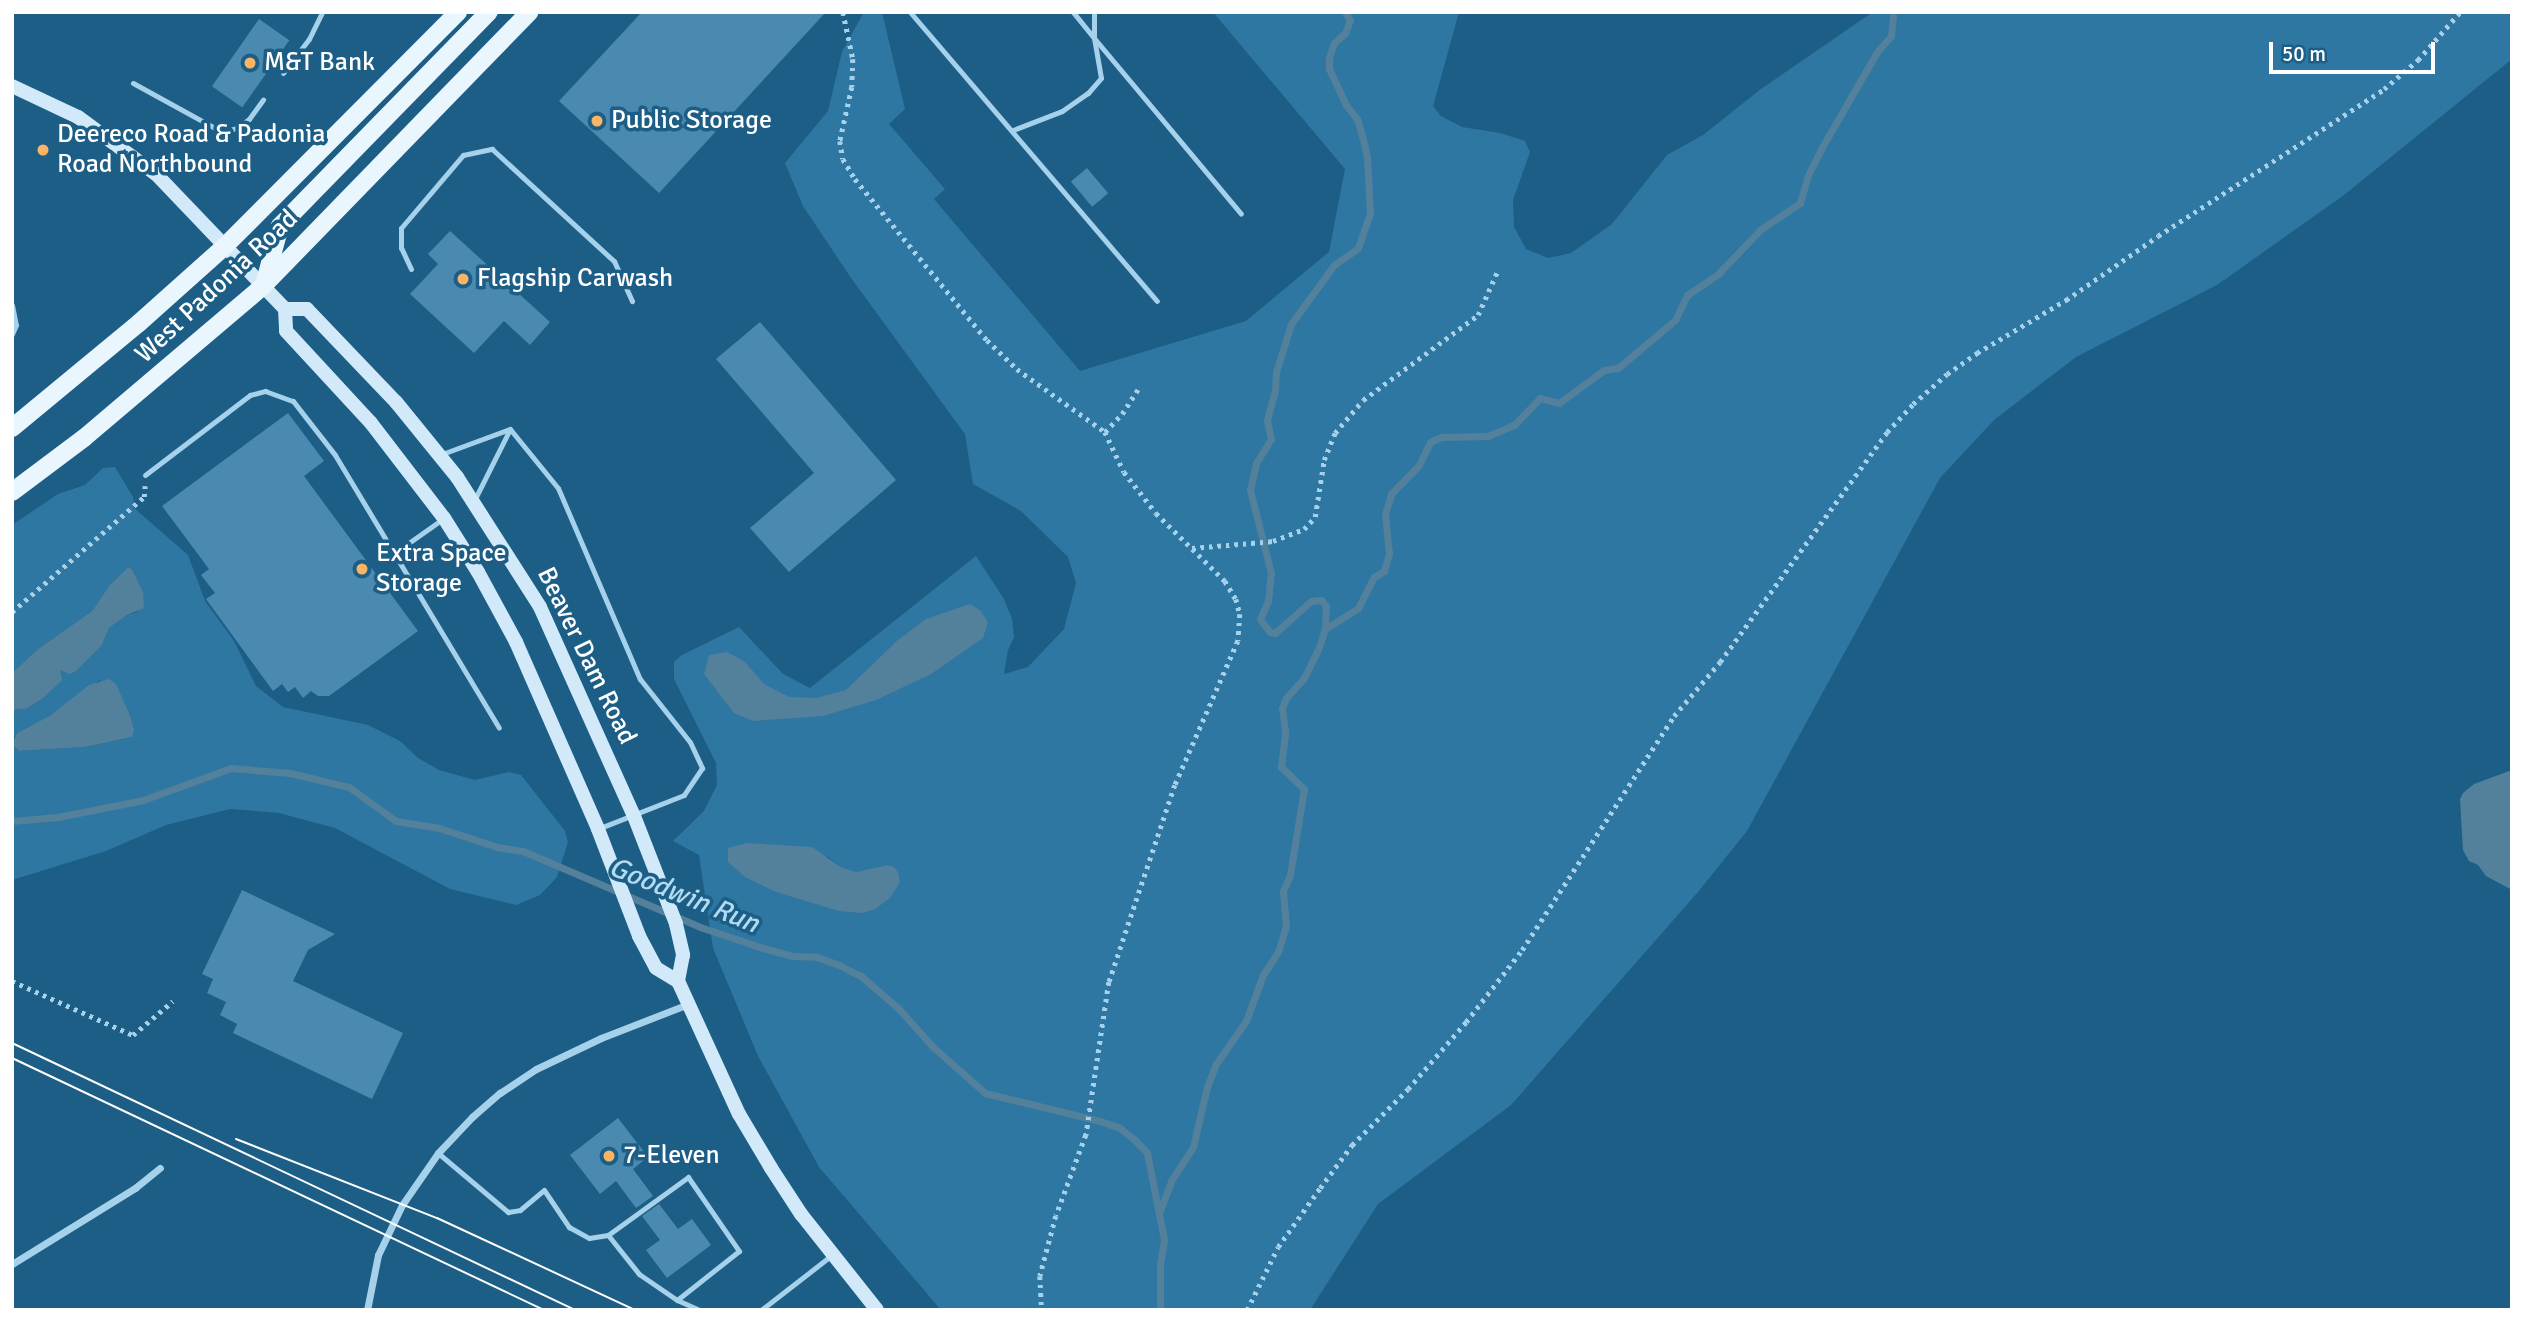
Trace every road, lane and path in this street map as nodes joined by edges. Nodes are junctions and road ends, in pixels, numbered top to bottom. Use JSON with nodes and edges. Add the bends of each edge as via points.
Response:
{"nodes":[{"id":1,"x":322,"y":12,"type":"edge"},
{"id":2,"x":458,"y":12,"type":"edge"},
{"id":3,"x":489,"y":12,"type":"edge"},
{"id":4,"x":529,"y":12,"type":"edge"},
{"id":5,"x":843,"y":12,"type":"edge"},
{"id":6,"x":910,"y":12,"type":"edge"},
{"id":7,"x":1073,"y":12,"type":"edge"},
{"id":8,"x":1094,"y":12,"type":"edge"},
{"id":9,"x":2460,"y":12,"type":"edge"},
{"id":10,"x":1094,"y":38,"type":"junction"},
{"id":11,"x":283,"y":73,"type":"dead end"},
{"id":12,"x":133,"y":83,"type":"dead end"},
{"id":13,"x":12,"y":86,"type":"edge"},
{"id":14,"x":263,"y":100,"type":"dead end"},
{"id":15,"x":1013,"y":130,"type":"junction"},
{"id":16,"x":1241,"y":214,"type":"dead end"},
{"id":17,"x":225,"y":246,"type":"junction"},
{"id":18,"x":411,"y":269,"type":"dead end"},
{"id":19,"x":1498,"y":270,"type":"dead end"},
{"id":20,"x":263,"y":286,"type":"junction"},
{"id":21,"x":632,"y":301,"type":"dead end"},
{"id":22,"x":1157,"y":301,"type":"dead end"},
{"id":23,"x":12,"y":305,"type":"edge"},
{"id":24,"x":285,"y":309,"type":"junction"},
{"id":25,"x":12,"y":334,"type":"edge"},
{"id":26,"x":1139,"y":389,"type":"dead end"},
{"id":27,"x":12,"y":428,"type":"edge"},
{"id":28,"x":510,"y":429,"type":"junction"},
{"id":29,"x":1105,"y":432,"type":"junction"},
{"id":30,"x":439,"y":455,"type":"junction"},
{"id":31,"x":145,"y":475,"type":"joint"},
{"id":32,"x":12,"y":492,"type":"edge"},
{"id":33,"x":473,"y":502,"type":"junction"},
{"id":34,"x":444,"y":518,"type":"junction"},
{"id":35,"x":1191,"y":548,"type":"junction"},
{"id":36,"x":393,"y":554,"type":"junction"},
{"id":37,"x":12,"y":612,"type":"edge"},
{"id":38,"x":499,"y":728,"type":"dead end"},
{"id":39,"x":634,"y":816,"type":"junction"},
{"id":40,"x":597,"y":829,"type":"junction"},
{"id":41,"x":12,"y":981,"type":"edge"},
{"id":42,"x":678,"y":981,"type":"junction"},
{"id":43,"x":173,"y":1001,"type":"dead end"},
{"id":44,"x":689,"y":1004,"type":"junction"},
{"id":45,"x":438,"y":1153,"type":"junction"},
{"id":46,"x":160,"y":1168,"type":"dead end"},
{"id":47,"x":608,"y":1235,"type":"junction"},
{"id":48,"x":832,"y":1255,"type":"junction"},
{"id":49,"x":12,"y":1264,"type":"edge"},
{"id":50,"x":677,"y":1300,"type":"junction"},
{"id":51,"x":367,"y":1310,"type":"edge"},
{"id":52,"x":699,"y":1310,"type":"edge"},
{"id":53,"x":761,"y":1310,"type":"edge"},
{"id":54,"x":877,"y":1310,"type":"edge"},
{"id":55,"x":1041,"y":1310,"type":"edge"},
{"id":56,"x":1247,"y":1310,"type":"edge"}],
"edges":[{"from":1,"to":11,"type":"lane","via":[[309,39]]},
{"from":2,"to":17,"type":"main road","name":"West Padonia Road"},
{"from":3,"to":20,"type":"main road","via":[[279,226]]},
{"from":4,"to":20,"type":"main road","name":"West Padonia Road"},
{"from":5,"to":29,"type":"path","via":[[853,59],[840,141],[843,159],[855,179],[987,340],[1017,369]]},
{"from":6,"to":15,"type":"lane"},
{"from":7,"to":10,"type":"lane"},
{"from":8,"to":10,"type":"lane"},
{"from":9,"to":56,"type":"path","via":[[2417,60],[2373,96],[2066,300],[1947,373],[1913,404],[1887,432],[1720,662],[1674,716],[1522,950],[1466,1022],[1352,1145],[1320,1188],[1278,1247]]},
{"from":10,"to":15,"type":"lane","via":[[1101,78],[1088,93],[1062,111]]},
{"from":10,"to":16,"type":"lane"},
{"from":12,"to":14,"type":"lane","via":[[222,132],[248,120]]},
{"from":13,"to":17,"type":"main road","name":"Beaver Dam Road","via":[[78,117],[121,146],[156,174]]},
{"from":15,"to":22,"type":"lane"},
{"from":17,"to":20,"type":"main road","name":"Beaver Dam Road"},
{"from":17,"to":27,"type":"main road","name":"West Padonia Road"},
{"from":18,"to":21,"type":"lane","via":[[401,248],[401,228],[463,155],[492,149],[614,261]]},
{"from":19,"to":35,"type":"path","via":[[1478,315],[1363,400],[1346,419],[1328,446],[1315,517],[1293,535],[1273,541]]},
{"from":20,"to":24,"type":"main road","name":"Beaver Dam Road"},
{"from":20,"to":32,"type":"main road","name":"West Padonia Road","via":[[85,438]]},
{"from":23,"to":25,"type":"lane","via":[[16,325]]},
{"from":24,"to":30,"type":"main road","name":"Beaver Dam Road","via":[[307,309],[396,402]]},
{"from":24,"to":34,"type":"main road","name":"Beaver Dam Road","via":[[286,331],[372,423]]},
{"from":26,"to":29,"type":"path"},
{"from":28,"to":30,"type":"lane"},
{"from":28,"to":33,"type":"lane"},
{"from":28,"to":39,"type":"lane","via":[[558,488],[640,679],[698,756],[702,768],[684,795]]},
{"from":29,"to":35,"type":"path","via":[[1124,472]]},
{"from":30,"to":33,"type":"main road","name":"Beaver Dam Road"},
{"from":31,"to":36,"type":"lane","via":[[250,395],[279,394],[293,401],[335,455]]},
{"from":31,"to":37,"type":"path","via":[[144,497]]},
{"from":33,"to":39,"type":"main road","name":"Beaver Dam Road","via":[[540,607]]},
{"from":34,"to":36,"type":"lane"},
{"from":34,"to":40,"type":"main road","name":"Beaver Dam Road","via":[[516,642]]},
{"from":35,"to":55,"type":"path","via":[[1226,581],[1236,599],[1241,628],[1175,785],[1118,951],[1104,1005],[1086,1135],[1040,1276]]},
{"from":36,"to":38,"type":"lane"},
{"from":39,"to":40,"type":"lane"},
{"from":39,"to":42,"type":"main road","name":"Beaver Dam Road","via":[[683,955]]},
{"from":40,"to":42,"type":"main road","name":"Beaver Dam Road","via":[[656,968]]},
{"from":41,"to":43,"type":"path","via":[[133,1035]]},
{"from":42,"to":44,"type":"main road","name":"Beaver Dam Road"},
{"from":44,"to":45,"type":"street","via":[[536,1069],[500,1093]]},
{"from":44,"to":48,"type":"main road","name":"Beaver Dam Road","via":[[755,1141]]},
{"from":45,"to":47,"type":"lane","via":[[508,1212],[520,1210],[544,1190],[569,1227],[580,1235]]},
{"from":45,"to":51,"type":"street","via":[[402,1205],[378,1255]]},
{"from":46,"to":49,"type":"street"},
{"from":47,"to":50,"type":"lane","via":[[639,1274]]},
{"from":47,"to":50,"type":"lane","via":[[688,1177],[739,1251]]},
{"from":48,"to":53,"type":"lane"},
{"from":48,"to":54,"type":"main road","name":"Beaver Dam Road"},
{"from":50,"to":52,"type":"lane"}]}
